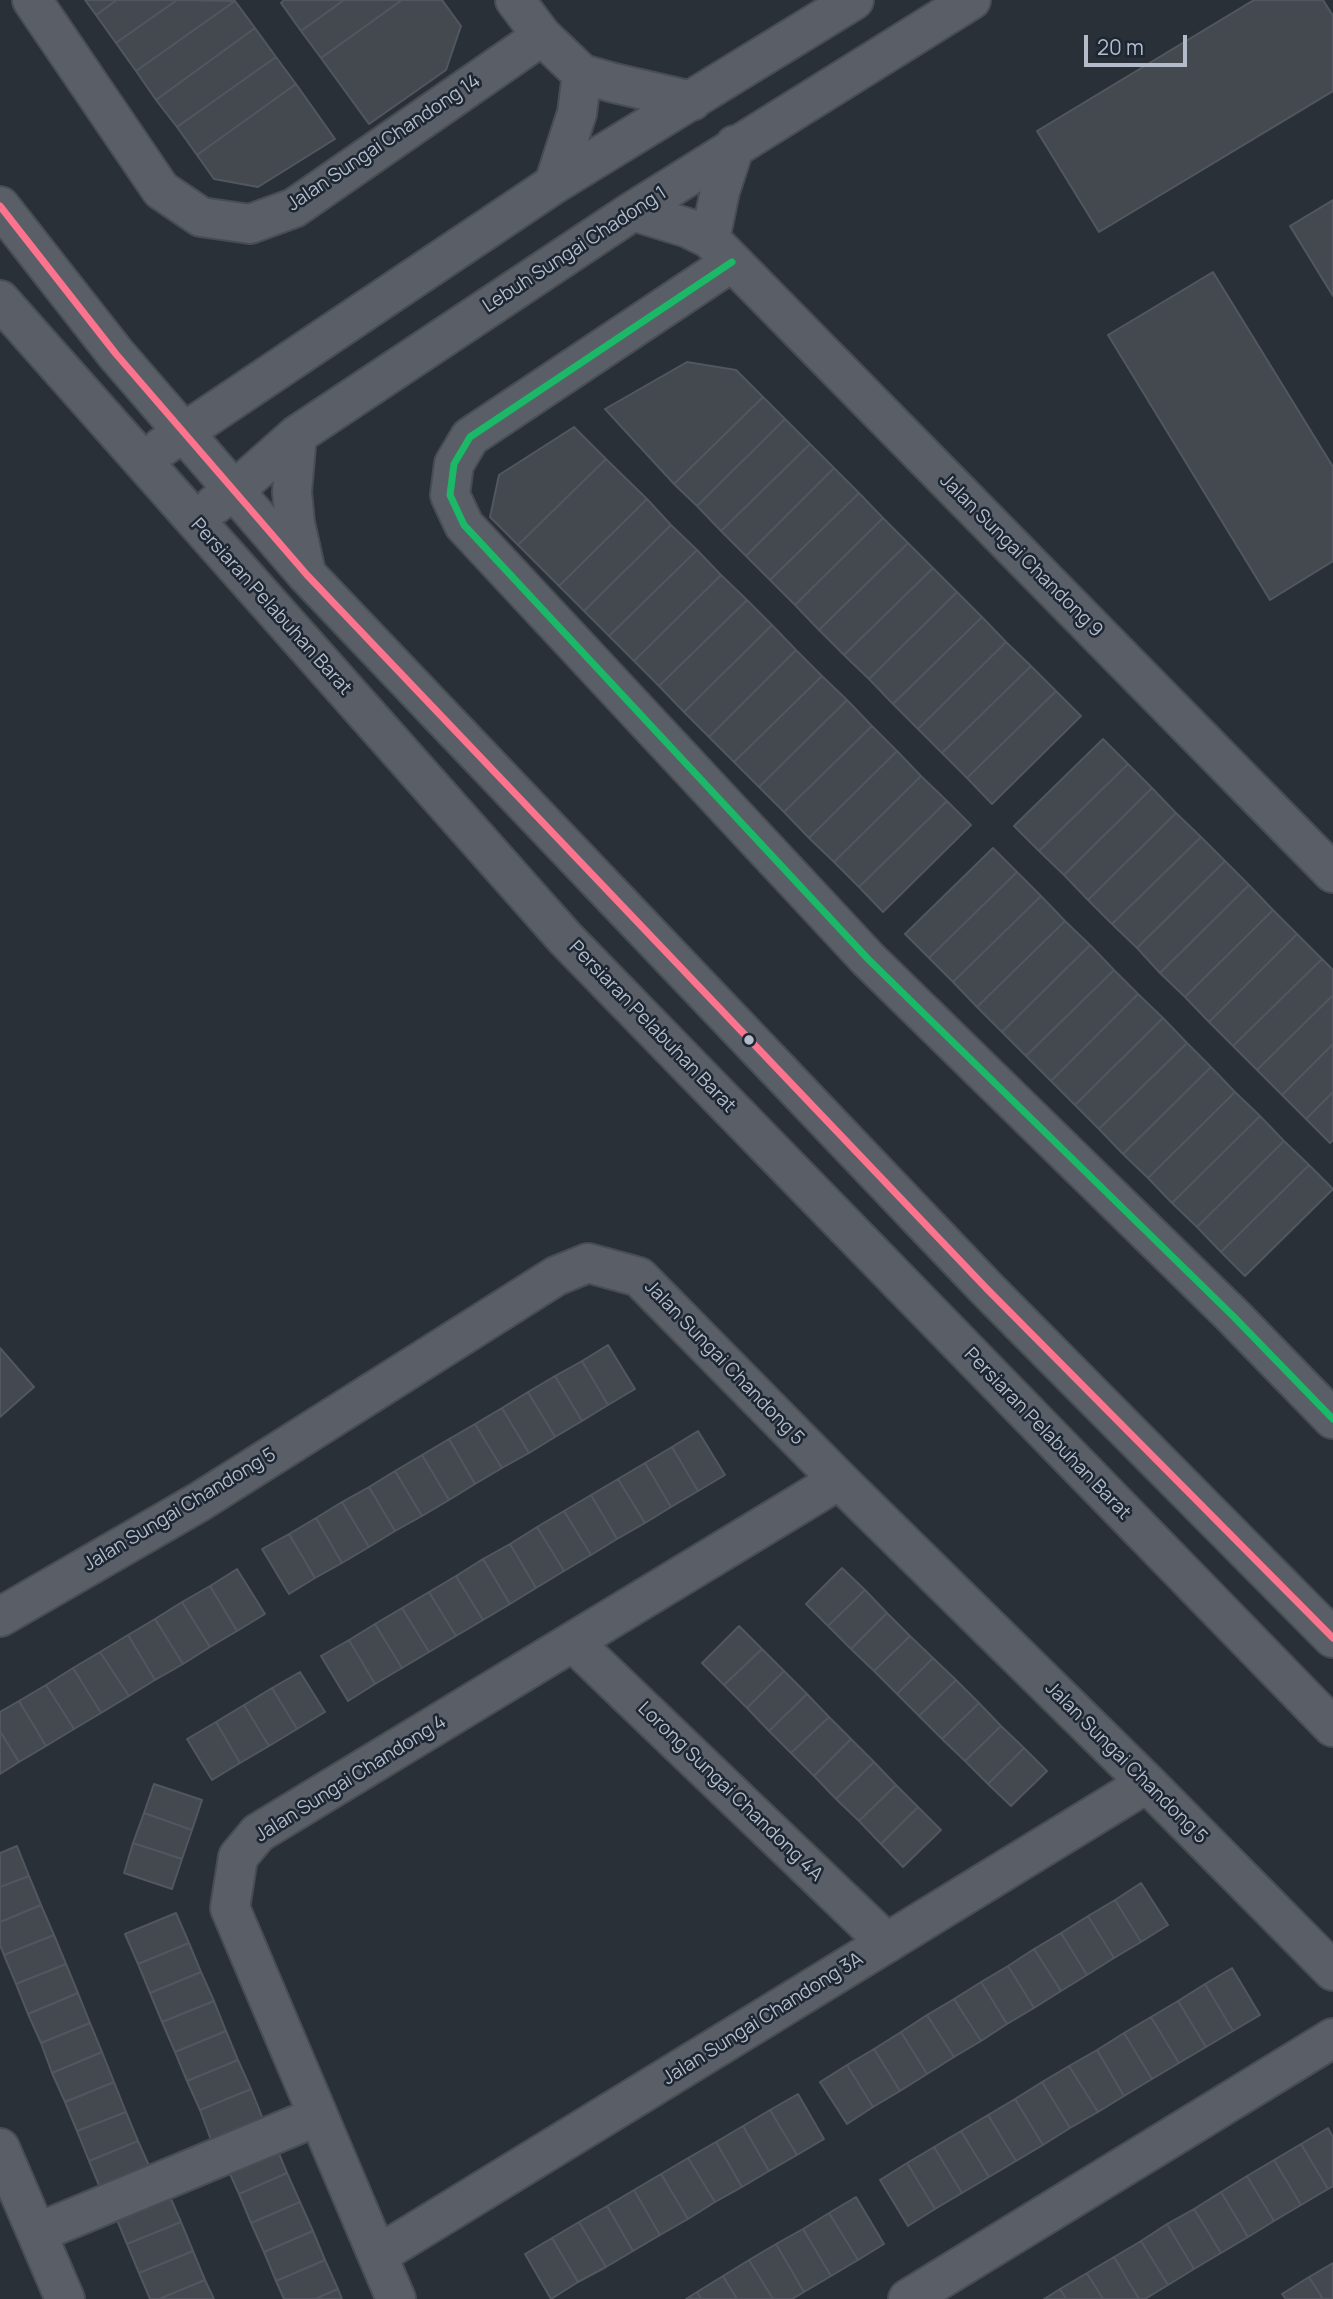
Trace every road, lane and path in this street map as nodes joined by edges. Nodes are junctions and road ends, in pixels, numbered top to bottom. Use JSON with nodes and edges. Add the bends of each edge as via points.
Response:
{"nodes":[{"id":1,"x":32,"y":0,"type":"edge"},
{"id":2,"x":515,"y":0,"type":"edge"},
{"id":3,"x":854,"y":0,"type":"edge"},
{"id":4,"x":971,"y":0,"type":"edge"},
{"id":5,"x":542,"y":36,"type":"junction"},
{"id":6,"x":582,"y":74,"type":"junction"},
{"id":7,"x":692,"y":101,"type":"junction"},
{"id":8,"x":736,"y":145,"type":"junction"},
{"id":9,"x":554,"y":184,"type":"junction"},
{"id":10,"x":0,"y":205,"type":"edge"},
{"id":11,"x":633,"y":211,"type":"junction"},
{"id":12,"x":721,"y":251,"type":"junction"},
{"id":13,"x":0,"y":300,"type":"edge"},
{"id":14,"x":116,"y":354,"type":"junction"},
{"id":15,"x":240,"y":393,"type":"junction"},
{"id":16,"x":184,"y":433,"type":"junction"},
{"id":17,"x":297,"y":435,"type":"junction"},
{"id":18,"x":142,"y":460,"type":"junction"},
{"id":19,"x":235,"y":490,"type":"junction"},
{"id":20,"x":194,"y":520,"type":"junction"},
{"id":21,"x":307,"y":575,"type":"junction"},
{"id":22,"x":1333,"y":873,"type":"edge"},
{"id":23,"x":987,"y":1289,"type":"junction"},
{"id":24,"x":940,"y":1326,"type":"junction"},
{"id":25,"x":1333,"y":1419,"type":"edge"},
{"id":26,"x":839,"y":1480,"type":"junction"},
{"id":27,"x":0,"y":1617,"type":"edge"},
{"id":28,"x":1333,"y":1638,"type":"edge"},
{"id":29,"x":573,"y":1642,"type":"junction"},
{"id":30,"x":1333,"y":1727,"type":"edge"},
{"id":31,"x":1147,"y":1783,"type":"junction"},
{"id":32,"x":887,"y":1943,"type":"junction"},
{"id":33,"x":1333,"y":1971,"type":"edge"},
{"id":34,"x":1333,"y":2038,"type":"edge"},
{"id":35,"x":318,"y":2116,"type":"junction"},
{"id":36,"x":0,"y":2148,"type":"edge"},
{"id":37,"x":37,"y":2232,"type":"junction"},
{"id":38,"x":378,"y":2255,"type":"junction"},
{"id":39,"x":65,"y":2299,"type":"edge"},
{"id":40,"x":396,"y":2299,"type":"edge"},
{"id":41,"x":908,"y":2299,"type":"edge"}],
"edges":[{"from":1,"to":5,"type":"street","name":"Jalan Sungai Chandong 14","via":[[161,190],[201,217],[250,224],[294,208]]},
{"from":2,"to":5,"type":"street"},
{"from":3,"to":7,"type":"street"},
{"from":4,"to":8,"type":"street","name":"Lebuh Sungai Chadong 1"},
{"from":5,"to":6,"type":"street"},
{"from":6,"to":7,"type":"street"},
{"from":6,"to":9,"type":"street","via":[[577,113]]},
{"from":7,"to":9,"type":"street"},
{"from":8,"to":11,"type":"street","name":"Lebuh Sungai Chadong 1"},
{"from":8,"to":12,"type":"street","via":[[720,191]]},
{"from":9,"to":15,"type":"street"},
{"from":10,"to":14,"type":"street"},
{"from":11,"to":12,"type":"street","name":"Jalan Sungai Chandong 9","via":[[688,228]]},
{"from":11,"to":17,"type":"street","name":"Lebuh Sungai Chadong 1"},
{"from":12,"to":22,"type":"street","name":"Jalan Sungai Chandong 9"},
{"from":12,"to":25,"type":"street","via":[[470,438],[454,464],[450,495],[464,524],[868,959]]},
{"from":13,"to":18,"type":"street","name":"Persiaran Pelabuhan Barat"},
{"from":14,"to":15,"type":"street","via":[[146,383],[187,394]]},
{"from":14,"to":16,"type":"street"},
{"from":15,"to":16,"type":"street"},
{"from":16,"to":18,"type":"street"},
{"from":16,"to":19,"type":"street"},
{"from":17,"to":19,"type":"street","name":"Lebuh Sungai Chadong 1"},
{"from":17,"to":21,"type":"street","via":[[292,492]]},
{"from":18,"to":20,"type":"street","name":"Persiaran Pelabuhan Barat"},
{"from":19,"to":20,"type":"street","name":"Lebuh Sungai Chadong 1"},
{"from":19,"to":21,"type":"street"},
{"from":20,"to":24,"type":"street","name":"Persiaran Pelabuhan Barat","via":[[565,938]]},
{"from":21,"to":23,"type":"street"},
{"from":23,"to":24,"type":"street","via":[[965,1294],[950,1306]]},
{"from":23,"to":28,"type":"street"},
{"from":24,"to":30,"type":"street","name":"Persiaran Pelabuhan Barat"},
{"from":26,"to":27,"type":"street","name":"Jalan Sungai Chandong 5","via":[[639,1277],[588,1263],[556,1276],[199,1502]]},
{"from":26,"to":29,"type":"street","name":"Jalan Sungai Chandong 4"},
{"from":26,"to":31,"type":"street","name":"Jalan Sungai Chandong 5"},
{"from":29,"to":32,"type":"street","name":"Lorong Sungai Chandong 4A"},
{"from":29,"to":35,"type":"street","name":"Jalan Sungai Chandong 4","via":[[258,1833],[238,1857],[230,1908]]},
{"from":31,"to":32,"type":"street","name":"Jalan Sungai Chandong 3A"},
{"from":31,"to":33,"type":"street","name":"Jalan Sungai Chandong 5"},
{"from":32,"to":38,"type":"street","name":"Jalan Sungai Chandong 3A"},
{"from":34,"to":41,"type":"street"},
{"from":35,"to":37,"type":"street"},
{"from":35,"to":38,"type":"street","name":"Jalan Sungai Chandong 4"},
{"from":36,"to":37,"type":"street"},
{"from":37,"to":39,"type":"street"},
{"from":38,"to":40,"type":"street","name":"Jalan Sungai Chandong 4"}]}
